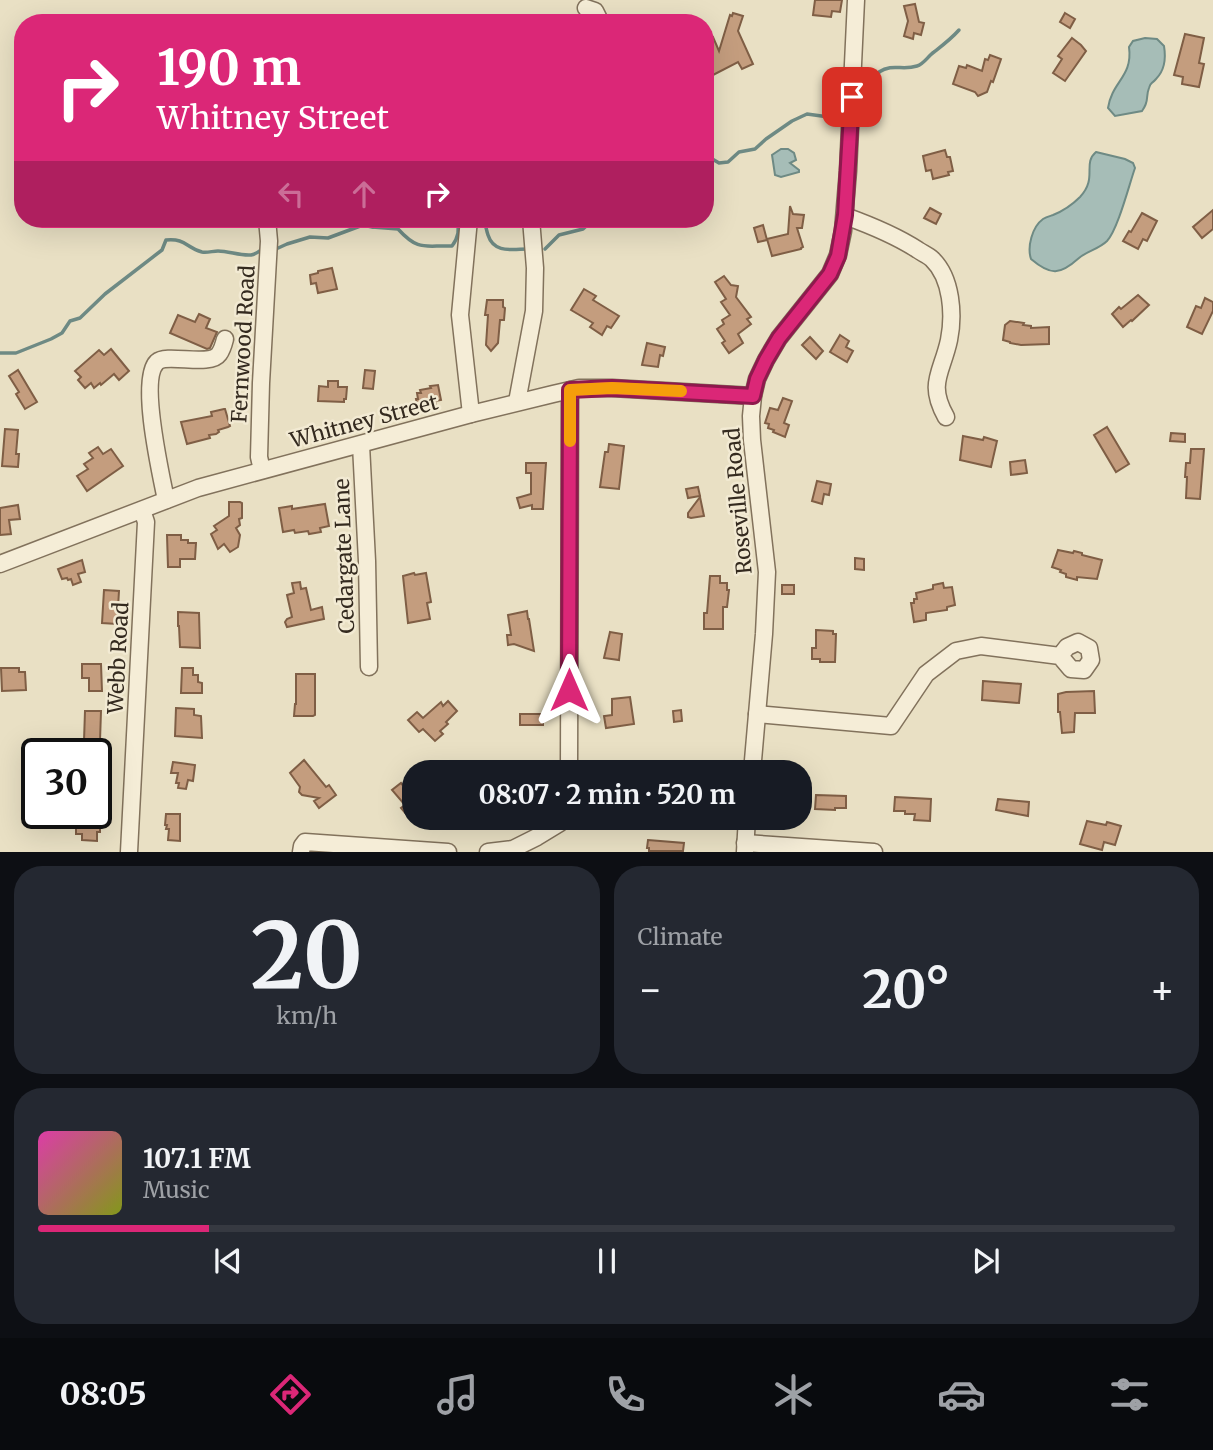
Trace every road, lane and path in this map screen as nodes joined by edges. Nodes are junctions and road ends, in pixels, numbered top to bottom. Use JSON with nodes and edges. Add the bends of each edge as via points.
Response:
{"nodes":[{"id":1,"x":856,"y":0,"type":"edge"},
{"id":2,"x":586,"y":8,"type":"dead end"},
{"id":3,"x":596,"y":14,"type":"edge"},
{"id":4,"x":845,"y":215,"type":"junction"},
{"id":5,"x":268,"y":228,"type":"edge"},
{"id":6,"x":468,"y":228,"type":"edge"},
{"id":7,"x":532,"y":228,"type":"edge"},
{"id":8,"x":225,"y":339,"type":"dead end"},
{"id":9,"x":570,"y":390,"type":"junction"},
{"id":10,"x":753,"y":396,"type":"junction"},
{"id":11,"x":517,"y":402,"type":"junction"},
{"id":12,"x":471,"y":414,"type":"junction"},
{"id":13,"x":946,"y":417,"type":"dead end"},
{"id":14,"x":361,"y":444,"type":"junction"},
{"id":15,"x":262,"y":470,"type":"junction"},
{"id":16,"x":166,"y":500,"type":"junction"},
{"id":17,"x":142,"y":510,"type":"junction"},
{"id":18,"x":0,"y":564,"type":"edge"},
{"id":19,"x":1060,"y":656,"type":"dead end"},
{"id":20,"x":369,"y":667,"type":"dead end"},
{"id":21,"x":757,"y":713,"type":"junction"},
{"id":22,"x":569,"y":760,"type":"edge"},
{"id":23,"x":753,"y":760,"type":"edge"},
{"id":24,"x":547,"y":830,"type":"edge"},
{"id":25,"x":327,"y":847,"type":"edge"},
{"id":26,"x":745,"y":847,"type":"edge"},
{"id":27,"x":130,"y":852,"type":"edge"},
{"id":28,"x":301,"y":852,"type":"edge"},
{"id":29,"x":448,"y":852,"type":"edge"},
{"id":30,"x":488,"y":852,"type":"edge"},
{"id":31,"x":874,"y":852,"type":"edge"}],
"edges":[{"from":1,"to":4,"type":"street","name":"Roseville Road"},
{"from":2,"to":3,"type":"street"},
{"from":4,"to":10,"type":"street","name":"Roseville Road","via":[[830,274],[779,338]]},
{"from":4,"to":13,"type":"street","via":[[922,252],[945,278],[951,312],[935,388]]},
{"from":5,"to":15,"type":"street","name":"Fernwood Road"},
{"from":6,"to":12,"type":"street","via":[[460,315]]},
{"from":7,"to":11,"type":"street","via":[[534,311]]},
{"from":8,"to":16,"type":"street","via":[[215,357],[163,359],[152,372],[150,393]]},
{"from":9,"to":10,"type":"street","name":"Whitney Street"},
{"from":9,"to":11,"type":"street","name":"Whitney Street"},
{"from":9,"to":22,"type":"street"},
{"from":10,"to":21,"type":"street","name":"Roseville Road","via":[[752,440],[767,572]]},
{"from":11,"to":12,"type":"street","name":"Whitney Street"},
{"from":12,"to":14,"type":"street","name":"Whitney Street"},
{"from":14,"to":15,"type":"street","name":"Whitney Street"},
{"from":14,"to":20,"type":"street","name":"Cedargate Lane"},
{"from":15,"to":16,"type":"street","name":"Whitney Street"},
{"from":16,"to":17,"type":"street","name":"Whitney Street"},
{"from":17,"to":18,"type":"street","name":"Whitney Street"},
{"from":17,"to":27,"type":"street","name":"Webb Road","via":[[146,522]]},
{"from":19,"to":21,"type":"street","via":[[981,646],[956,651],[926,674],[891,726]]},
{"from":21,"to":23,"type":"street","name":"Roseville Road"},
{"from":24,"to":30,"type":"street","via":[[513,849]]},
{"from":25,"to":28,"type":"street","via":[[305,842]]},
{"from":25,"to":29,"type":"street"},
{"from":26,"to":31,"type":"street"}]}
